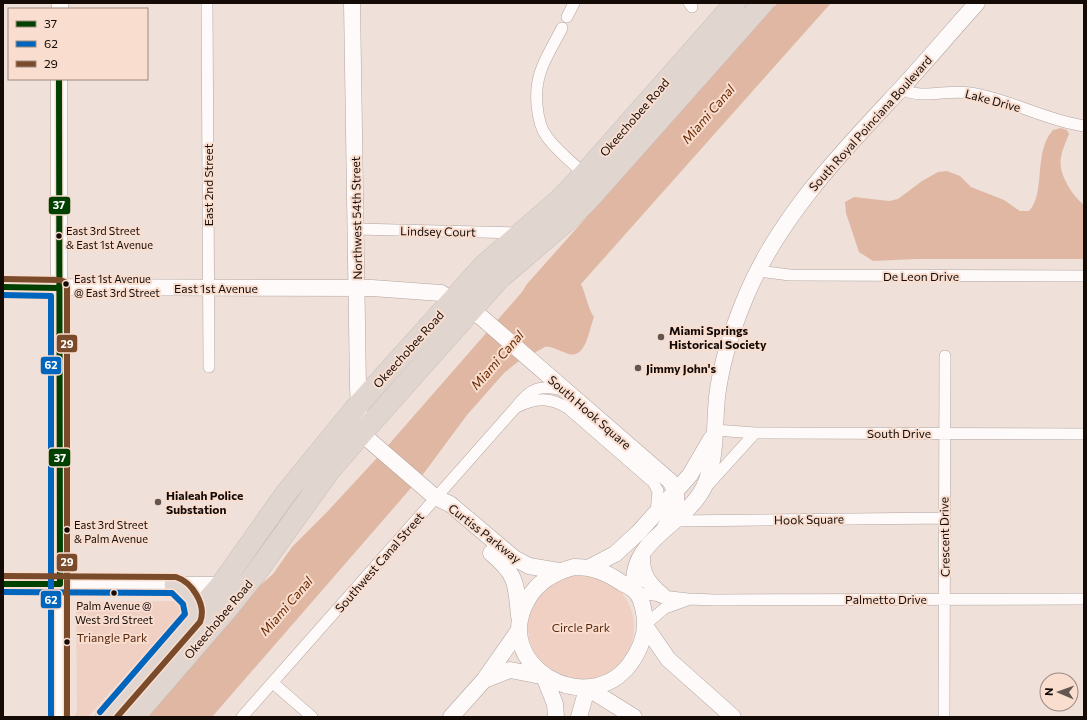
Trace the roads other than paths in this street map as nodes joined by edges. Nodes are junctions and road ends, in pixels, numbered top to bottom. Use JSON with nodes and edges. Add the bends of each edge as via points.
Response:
{"nodes":[{"id":1,"x":207,"y":3,"type":"edge"},
{"id":2,"x":352,"y":3,"type":"edge"},
{"id":3,"x":574,"y":3,"type":"edge"},
{"id":4,"x":736,"y":3,"type":"edge"},
{"id":5,"x":763,"y":3,"type":"edge"},
{"id":6,"x":977,"y":3,"type":"edge"},
{"id":7,"x":567,"y":17,"type":"dead end"},
{"id":8,"x":562,"y":28,"type":"dead end"},
{"id":9,"x":59,"y":80,"type":"edge"},
{"id":10,"x":901,"y":89,"type":"junction"},
{"id":11,"x":1084,"y":126,"type":"edge"},
{"id":12,"x":584,"y":174,"type":"junction"},
{"id":13,"x":356,"y":229,"type":"junction"},
{"id":14,"x":520,"y":233,"type":"junction"},
{"id":15,"x":758,"y":271,"type":"junction"},
{"id":16,"x":1084,"y":276,"type":"edge"},
{"id":17,"x":3,"y":287,"type":"edge"},
{"id":18,"x":58,"y":288,"type":"junction"},
{"id":19,"x":209,"y":288,"type":"junction"},
{"id":20,"x":357,"y":288,"type":"junction"},
{"id":21,"x":453,"y":299,"type":"junction"},
{"id":22,"x":471,"y":309,"type":"junction"},
{"id":23,"x":945,"y":356,"type":"dead end"},
{"id":24,"x":209,"y":367,"type":"dead end"},
{"id":25,"x":567,"y":391,"type":"junction"},
{"id":26,"x":552,"y":400,"type":"joint"},
{"id":27,"x":358,"y":405,"type":"junction"},
{"id":28,"x":516,"y":407,"type":"junction"},
{"id":29,"x":715,"y":430,"type":"junction"},
{"id":30,"x":363,"y":432,"type":"junction"},
{"id":31,"x":755,"y":433,"type":"junction"},
{"id":32,"x":944,"y":433,"type":"junction"},
{"id":33,"x":1084,"y":434,"type":"edge"},
{"id":34,"x":619,"y":444,"type":"junction"},
{"id":35,"x":703,"y":454,"type":"junction"},
{"id":36,"x":659,"y":471,"type":"junction"},
{"id":37,"x":675,"y":492,"type":"junction"},
{"id":38,"x":701,"y":493,"type":"junction"},
{"id":39,"x":435,"y":497,"type":"junction"},
{"id":40,"x":656,"y":513,"type":"junction"},
{"id":41,"x":944,"y":518,"type":"junction"},
{"id":42,"x":669,"y":525,"type":"junction"},
{"id":43,"x":642,"y":554,"type":"junction"},
{"id":44,"x":588,"y":568,"type":"junction"},
{"id":45,"x":559,"y":571,"type":"junction"},
{"id":46,"x":253,"y":577,"type":"junction"},
{"id":47,"x":3,"y":584,"type":"edge"},
{"id":48,"x":60,"y":584,"type":"junction"},
{"id":49,"x":175,"y":585,"type":"junction"},
{"id":50,"x":221,"y":586,"type":"junction"},
{"id":51,"x":636,"y":592,"type":"junction"},
{"id":52,"x":662,"y":595,"type":"junction"},
{"id":53,"x":688,"y":599,"type":"junction"},
{"id":54,"x":945,"y":599,"type":"junction"},
{"id":55,"x":1084,"y":599,"type":"edge"},
{"id":56,"x":194,"y":617,"type":"junction"},
{"id":57,"x":519,"y":624,"type":"junction"},
{"id":58,"x":646,"y":625,"type":"junction"},
{"id":59,"x":543,"y":677,"type":"junction"},
{"id":60,"x":484,"y":680,"type":"junction"},
{"id":61,"x":273,"y":683,"type":"junction"},
{"id":62,"x":588,"y":689,"type":"junction"},
{"id":63,"x":59,"y":717,"type":"edge"},
{"id":64,"x":106,"y":717,"type":"edge"},
{"id":65,"x":134,"y":717,"type":"edge"},
{"id":66,"x":242,"y":717,"type":"edge"},
{"id":67,"x":312,"y":717,"type":"edge"},
{"id":68,"x":450,"y":717,"type":"edge"},
{"id":69,"x":556,"y":717,"type":"edge"},
{"id":70,"x":579,"y":717,"type":"edge"},
{"id":71,"x":634,"y":717,"type":"edge"},
{"id":72,"x":733,"y":717,"type":"edge"},
{"id":73,"x":944,"y":717,"type":"edge"}],
"edges":[{"from":1,"to":19,"type":"street","name":"East 2nd Street"},
{"from":2,"to":13,"type":"main road","name":"Northwest 54th Street"},
{"from":3,"to":7,"type":"street"},
{"from":4,"to":12,"type":"highway","name":"Okeechobee Road"},
{"from":5,"to":22,"type":"highway","name":"Okeechobee Road","via":[[590,198],[499,279]]},
{"from":6,"to":10,"type":"main road","name":"South Royal Poinciana Boulevard"},
{"from":8,"to":12,"type":"street","via":[[538,76],[537,109],[547,137]]},
{"from":9,"to":18,"type":"main road"},
{"from":10,"to":11,"type":"street","name":"Lake Drive","via":[[916,94],[970,93],[1006,101],[1058,121]]},
{"from":10,"to":15,"type":"main road","name":"South Royal Poinciana Boulevard","via":[[825,171],[786,224]]},
{"from":12,"to":14,"type":"highway","name":"Okeechobee Road","via":[[560,199]]},
{"from":13,"to":14,"type":"street","name":"Lindsey Court"},
{"from":13,"to":20,"type":"main road","name":"Northwest 54th Street"},
{"from":14,"to":21,"type":"highway","name":"Okeechobee Road"},
{"from":15,"to":16,"type":"street","name":"De Leon Drive","via":[[790,275]]},
{"from":15,"to":29,"type":"main road","name":"South Royal Poinciana Boulevard","via":[[744,301],[726,354],[717,397]]},
{"from":17,"to":18,"type":"main road","name":"East 1st Avenue"},
{"from":18,"to":19,"type":"main road","name":"East 1st Avenue"},
{"from":18,"to":48,"type":"main road"},
{"from":19,"to":20,"type":"main road","name":"East 1st Avenue"},
{"from":19,"to":24,"type":"street","name":"East 2nd Street"},
{"from":20,"to":21,"type":"main road","name":"East 1st Avenue","via":[[431,291]]},
{"from":20,"to":27,"type":"main road","name":"Northwest 54th Street"},
{"from":21,"to":22,"type":"main road","name":"South Hook Square"},
{"from":21,"to":27,"type":"highway","name":"Okeechobee Road"},
{"from":22,"to":25,"type":"main road","name":"South Hook Square"},
{"from":22,"to":30,"type":"highway","name":"Okeechobee Road"},
{"from":23,"to":32,"type":"street","name":"Crescent Drive"},
{"from":25,"to":28,"type":"street","name":"Southwest Canal Street","via":[[539,388],[525,395]]},
{"from":25,"to":34,"type":"main road","name":"South Hook Square"},
{"from":26,"to":28,"type":"street","name":"Southwest Canal Street","via":[[532,400]]},
{"from":26,"to":34,"type":"street","name":"South Hook Square","via":[[569,408]]},
{"from":27,"to":30,"type":"main road","name":"Northwest 54th Street"},
{"from":27,"to":50,"type":"highway","name":"Okeechobee Road","via":[[286,493]]},
{"from":28,"to":39,"type":"street","name":"Southwest Canal Street"},
{"from":29,"to":31,"type":"street","name":"South Drive"},
{"from":29,"to":35,"type":"main road","name":"South Royal Poinciana Boulevard"},
{"from":29,"to":38,"type":"main road","name":"South Royal Poinciana Boulevard","via":[[711,470]]},
{"from":30,"to":39,"type":"main road","name":"Curtiss Parkway"},
{"from":30,"to":46,"type":"highway","name":"Okeechobee Road","via":[[330,470]]},
{"from":31,"to":32,"type":"street","name":"South Drive"},
{"from":31,"to":38,"type":"street"},
{"from":32,"to":33,"type":"street","name":"South Drive"},
{"from":32,"to":41,"type":"street","name":"Crescent Drive"},
{"from":34,"to":36,"type":"main road","name":"South Hook Square"},
{"from":34,"to":40,"type":"street","name":"South Hook Square","via":[[656,486],[659,497]]},
{"from":35,"to":36,"type":"main road","via":[[680,471]]},
{"from":35,"to":37,"type":"main road","name":"South Royal Poinciana Boulevard"},
{"from":36,"to":37,"type":"main road","name":"South Hook Square","via":[[670,481]]},
{"from":37,"to":40,"type":"main road","name":"South Royal Poinciana Boulevard"},
{"from":37,"to":42,"type":"main road","via":[[676,508]]},
{"from":38,"to":42,"type":"main road","name":"South Royal Poinciana Boulevard"},
{"from":39,"to":45,"type":"main road","name":"Curtiss Parkway","via":[[450,504],[522,563]]},
{"from":39,"to":57,"type":"main road","name":"Curtiss Parkway","via":[[443,512],[510,572],[517,591]]},
{"from":39,"to":61,"type":"street","name":"Southwest Canal Street"},
{"from":40,"to":44,"type":"main road","name":"South Royal Poinciana Boulevard","via":[[624,547]]},
{"from":41,"to":42,"type":"street","name":"Hook Square"},
{"from":41,"to":54,"type":"street","name":"Crescent Drive"},
{"from":42,"to":43,"type":"main road","name":"South Royal Poinciana Boulevard"},
{"from":43,"to":51,"type":"main road","name":"South Royal Poinciana Boulevard","via":[[633,574]]},
{"from":43,"to":52,"type":"main road","via":[[644,574],[652,587]]},
{"from":44,"to":45,"type":"main road","via":[[574,567]]},
{"from":44,"to":51,"type":"main road","via":[[606,572]]},
{"from":45,"to":57,"type":"main road","via":[[537,586],[524,606]]},
{"from":46,"to":50,"type":"highway","via":[[236,584]]},
{"from":46,"to":65,"type":"highway","name":"Okeechobee Road"},
{"from":47,"to":48,"type":"main road"},
{"from":48,"to":49,"type":"main road"},
{"from":48,"to":63,"type":"main road"},
{"from":49,"to":50,"type":"main road"},
{"from":49,"to":56,"type":"highway","via":[[191,600]]},
{"from":50,"to":56,"type":"highway","name":"Okeechobee Road"},
{"from":51,"to":52,"type":"street","name":"Palmetto Drive"},
{"from":51,"to":58,"type":"main road"},
{"from":52,"to":53,"type":"street","name":"Palmetto Drive"},
{"from":53,"to":54,"type":"street","name":"Palmetto Drive"},
{"from":53,"to":58,"type":"street","name":"Palmetto Drive","via":[[665,608]]},
{"from":54,"to":55,"type":"street","name":"Palmetto Drive"},
{"from":54,"to":73,"type":"street","name":"Crescent Drive"},
{"from":56,"to":64,"type":"highway","name":"Okeechobee Road"},
{"from":57,"to":59,"type":"main road","via":[[523,650]]},
{"from":57,"to":60,"type":"main road"},
{"from":58,"to":62,"type":"main road","via":[[638,652],[627,669],[614,680]]},
{"from":58,"to":72,"type":"main road","via":[[668,659]]},
{"from":59,"to":60,"type":"main road","via":[[510,670]]},
{"from":59,"to":62,"type":"main road","via":[[564,687]]},
{"from":59,"to":69,"type":"main road","via":[[555,704]]},
{"from":60,"to":68,"type":"main road"},
{"from":61,"to":66,"type":"street","name":"Southwest Canal Street"},
{"from":61,"to":67,"type":"street"},
{"from":62,"to":70,"type":"main road"},
{"from":62,"to":71,"type":"main road"}]}
